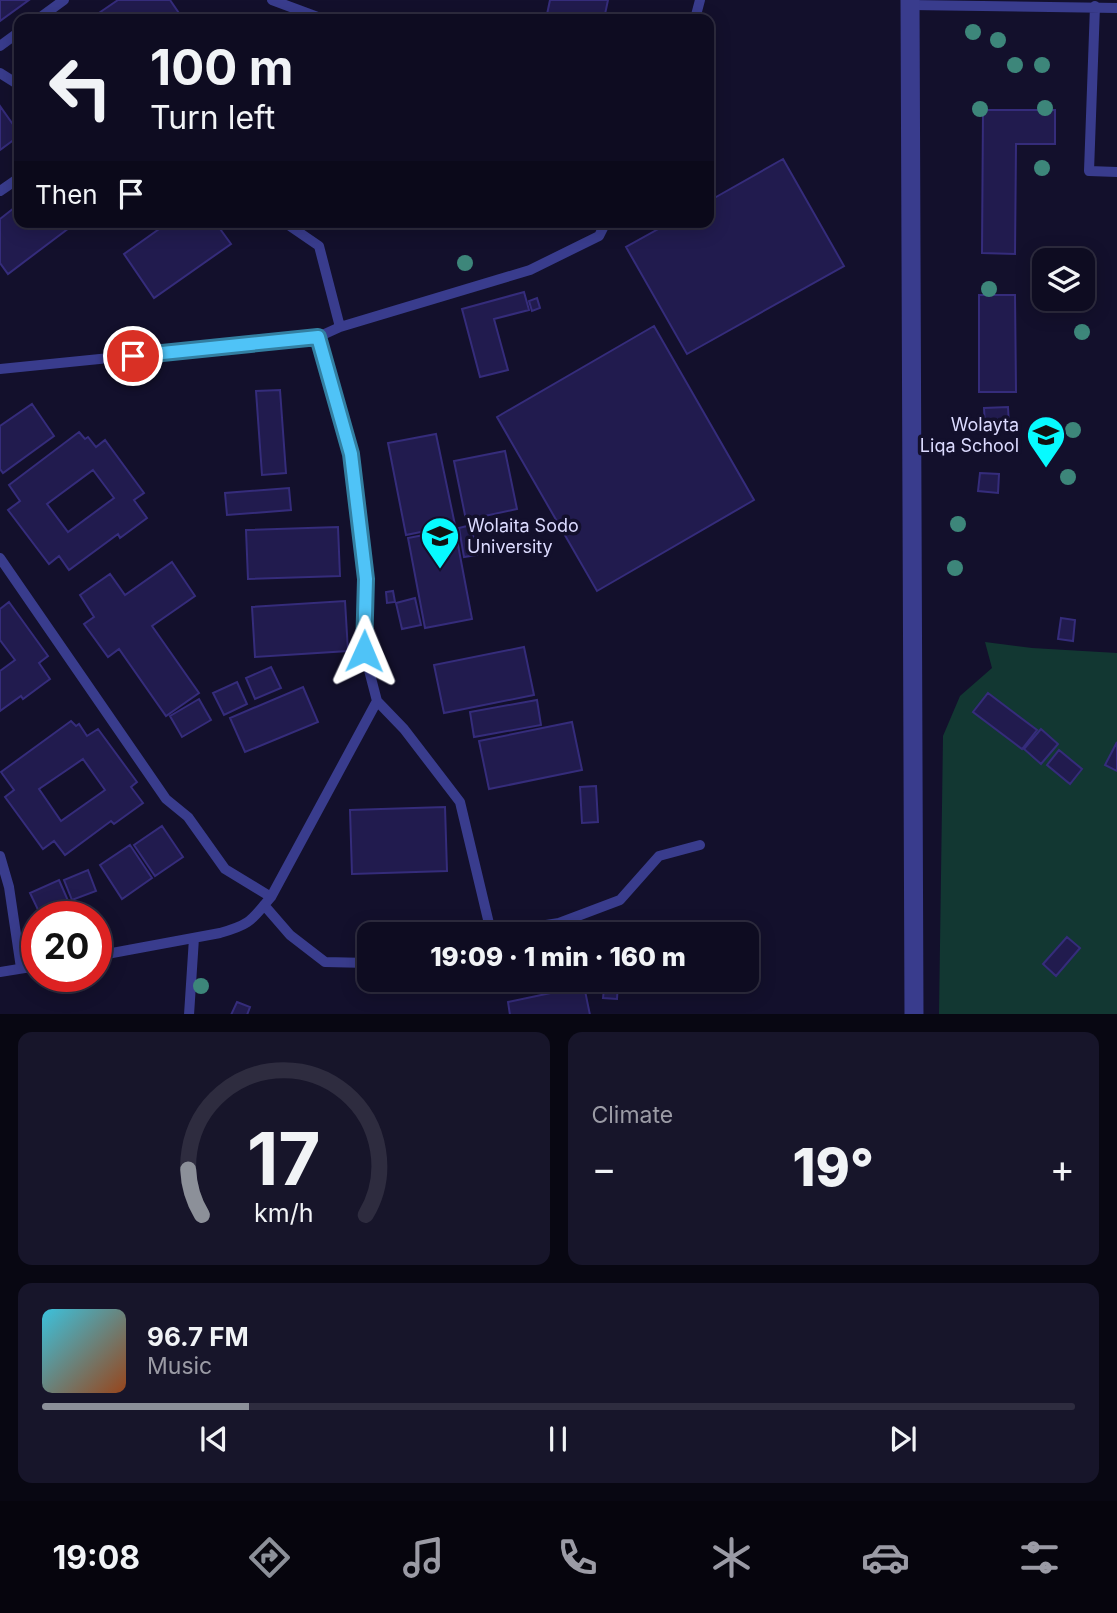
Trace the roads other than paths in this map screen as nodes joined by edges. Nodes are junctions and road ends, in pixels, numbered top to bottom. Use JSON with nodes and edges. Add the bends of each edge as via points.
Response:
{"nodes":[{"id":1,"x":64,"y":0,"type":"edge"},
{"id":2,"x":272,"y":0,"type":"edge"},
{"id":3,"x":910,"y":3,"type":"edge"},
{"id":4,"x":1095,"y":6,"type":"junction"},
{"id":5,"x":1117,"y":8,"type":"edge"},
{"id":6,"x":44,"y":14,"type":"edge"},
{"id":7,"x":310,"y":14,"type":"edge"},
{"id":8,"x":1117,"y":172,"type":"edge"},
{"id":9,"x":293,"y":228,"type":"edge"},
{"id":10,"x":603,"y":228,"type":"edge"},
{"id":11,"x":341,"y":327,"type":"junction"},
{"id":12,"x":318,"y":337,"type":"junction"},
{"id":13,"x":0,"y":369,"type":"edge"},
{"id":14,"x":0,"y":558,"type":"edge"},
{"id":15,"x":376,"y":701,"type":"junction"},
{"id":16,"x":700,"y":845,"type":"dead end"},
{"id":17,"x":0,"y":856,"type":"edge"},
{"id":18,"x":268,"y":901,"type":"junction"},
{"id":19,"x":487,"y":922,"type":"edge"},
{"id":20,"x":562,"y":922,"type":"edge"},
{"id":21,"x":194,"y":938,"type":"junction"},
{"id":22,"x":112,"y":953,"type":"edge"},
{"id":23,"x":357,"y":963,"type":"edge"},
{"id":24,"x":21,"y":968,"type":"joint"},
{"id":25,"x":0,"y":972,"type":"edge"},
{"id":26,"x":189,"y":1014,"type":"edge"},
{"id":27,"x":914,"y":1014,"type":"edge"}],
"edges":[{"from":1,"to":6,"type":"lane"},
{"from":2,"to":7,"type":"lane"},
{"from":3,"to":4,"type":"lane"},
{"from":3,"to":27,"type":"street"},
{"from":4,"to":5,"type":"lane"},
{"from":4,"to":8,"type":"lane","via":[[1089,171]]},
{"from":9,"to":11,"type":"lane","via":[[319,246]]},
{"from":10,"to":11,"type":"lane","via":[[599,236],[530,270]]},
{"from":11,"to":12,"type":"lane"},
{"from":12,"to":13,"type":"lane"},
{"from":12,"to":15,"type":"lane","via":[[351,454],[366,579],[364,651]]},
{"from":14,"to":18,"type":"lane","via":[[166,799],[188,817],[225,869]]},
{"from":15,"to":18,"type":"lane"},
{"from":15,"to":19,"type":"lane","via":[[404,729],[460,802]]},
{"from":16,"to":20,"type":"lane","via":[[659,856],[620,900]]},
{"from":17,"to":24,"type":"lane"},
{"from":18,"to":21,"type":"lane","via":[[253,920],[239,928]]},
{"from":18,"to":23,"type":"lane","via":[[290,935],[326,962]]},
{"from":21,"to":22,"type":"lane"},
{"from":21,"to":26,"type":"lane"},
{"from":24,"to":25,"type":"lane"}]}
